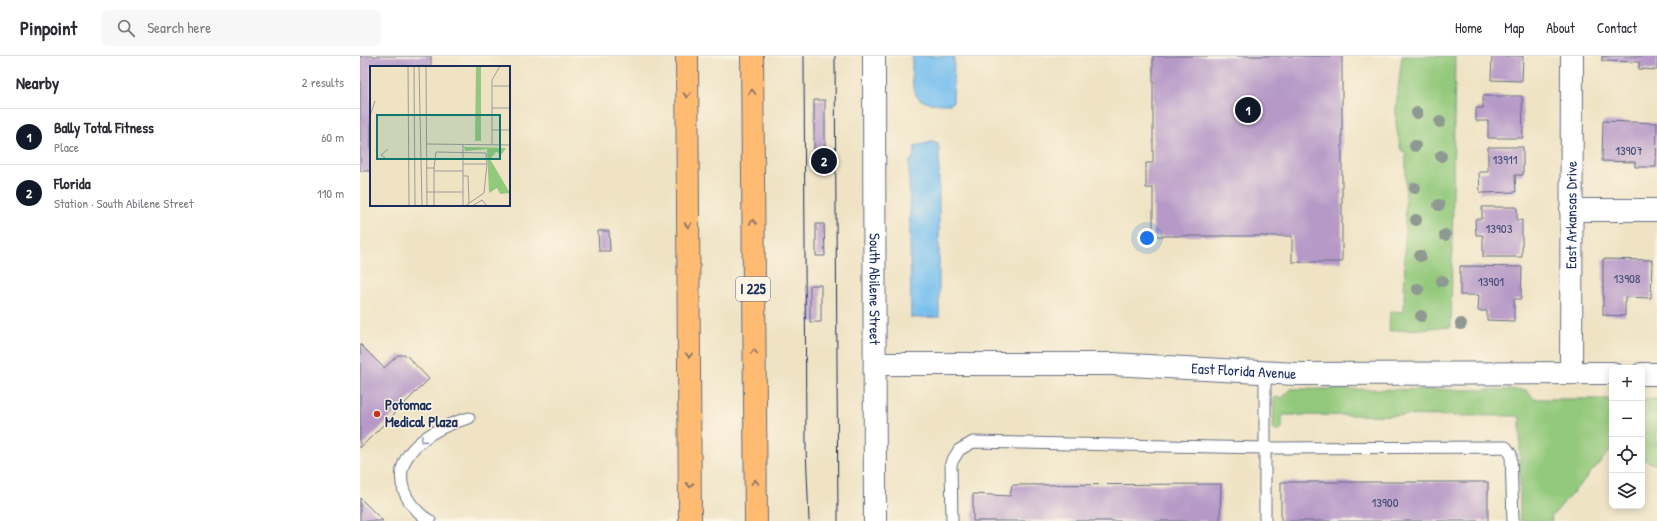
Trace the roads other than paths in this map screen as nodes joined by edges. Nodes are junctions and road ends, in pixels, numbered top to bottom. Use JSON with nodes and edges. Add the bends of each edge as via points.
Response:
{"nodes":[{"id":1,"x":686,"y":56,"type":"edge"},
{"id":2,"x":752,"y":56,"type":"edge"},
{"id":3,"x":874,"y":56,"type":"edge"},
{"id":4,"x":1572,"y":56,"type":"edge"},
{"id":5,"x":1571,"y":210,"type":"junction"},
{"id":6,"x":1657,"y":210,"type":"edge"},
{"id":7,"x":875,"y":364,"type":"junction"},
{"id":8,"x":1265,"y":372,"type":"junction"},
{"id":9,"x":1571,"y":373,"type":"junction"},
{"id":10,"x":1609,"y":373,"type":"edge"},
{"id":11,"x":1645,"y":374,"type":"edge"},
{"id":12,"x":1657,"y":374,"type":"edge"},
{"id":13,"x":470,"y":418,"type":"dead end"},
{"id":14,"x":1264,"y":448,"type":"junction"},
{"id":15,"x":430,"y":521,"type":"edge"},
{"id":16,"x":690,"y":521,"type":"edge"},
{"id":17,"x":756,"y":521,"type":"edge"},
{"id":18,"x":875,"y":521,"type":"edge"},
{"id":19,"x":952,"y":521,"type":"edge"},
{"id":20,"x":1265,"y":521,"type":"edge"},
{"id":21,"x":1513,"y":521,"type":"edge"}],
"edges":[{"from":1,"to":16,"type":"highway","one_way":true},
{"from":17,"to":2,"type":"highway","number":"I 225","one_way":true},
{"from":3,"to":7,"type":"street","name":"South Abilene Street"},
{"from":4,"to":5,"type":"street","name":"East Arkansas Drive"},
{"from":5,"to":6,"type":"street"},
{"from":5,"to":9,"type":"street","name":"East Arkansas Drive"},
{"from":7,"to":8,"type":"street","name":"East Florida Avenue","via":[[1112,364]]},
{"from":7,"to":18,"type":"street","name":"South Abilene Street"},
{"from":8,"to":9,"type":"street","name":"East Florida Avenue"},
{"from":8,"to":14,"type":"lane"},
{"from":9,"to":10,"type":"street","name":"East Florida Avenue"},
{"from":11,"to":12,"type":"street"},
{"from":13,"to":15,"type":"lane","one_way":true,"via":[[442,426],[430,434],[420,442],[403,467],[402,480],[407,497],[419,513]]},
{"from":14,"to":19,"type":"lane","via":[[973,442],[959,450],[951,463]]},
{"from":14,"to":20,"type":"lane"},
{"from":14,"to":21,"type":"lane","via":[[1506,447],[1511,454]]}]}
